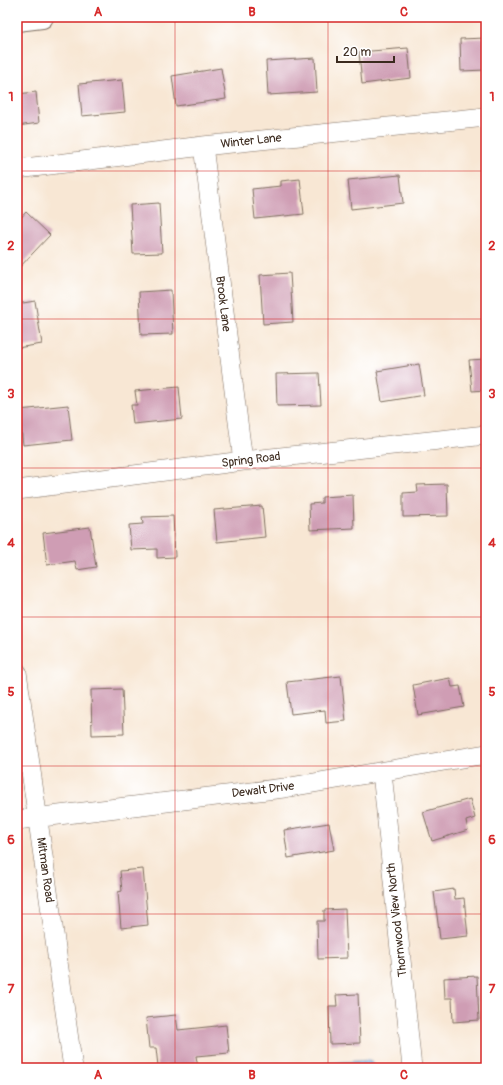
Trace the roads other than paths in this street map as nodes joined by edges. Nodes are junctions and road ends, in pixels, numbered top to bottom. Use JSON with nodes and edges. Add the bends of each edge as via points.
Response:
{"nodes":[{"id":1,"x":42,"y":17,"type":"edge"},
{"id":2,"x":17,"y":20,"type":"edge"},
{"id":3,"x":486,"y":117,"type":"edge"},
{"id":4,"x":203,"y":146,"type":"junction"},
{"id":5,"x":17,"y":169,"type":"edge"},
{"id":6,"x":486,"y":434,"type":"edge"},
{"id":7,"x":243,"y":461,"type":"junction"},
{"id":8,"x":17,"y":490,"type":"edge"},
{"id":9,"x":17,"y":672,"type":"edge"},
{"id":10,"x":486,"y":754,"type":"edge"},
{"id":11,"x":382,"y":772,"type":"junction"},
{"id":12,"x":38,"y":817,"type":"junction"},
{"id":13,"x":17,"y":820,"type":"edge"},
{"id":14,"x":73,"y":1068,"type":"edge"},
{"id":15,"x":412,"y":1068,"type":"edge"}],
"edges":[{"from":1,"to":2,"type":"street"},
{"from":3,"to":4,"type":"street","name":"Winter Lane"},
{"from":4,"to":5,"type":"street","name":"Winter Lane"},
{"from":4,"to":7,"type":"street","name":"Brook Lane"},
{"from":6,"to":7,"type":"street","name":"Spring Road"},
{"from":7,"to":8,"type":"street","name":"Spring Road"},
{"from":9,"to":12,"type":"street","name":"Mitman Road"},
{"from":10,"to":11,"type":"street","name":"Dewalt Drive"},
{"from":11,"to":12,"type":"street","name":"Dewalt Drive","via":[[284,788]]},
{"from":11,"to":15,"type":"street","name":"Thornwood View North"},
{"from":12,"to":13,"type":"street","name":"Dewalt Drive"},
{"from":12,"to":14,"type":"street","name":"Mitman Road"}]}
